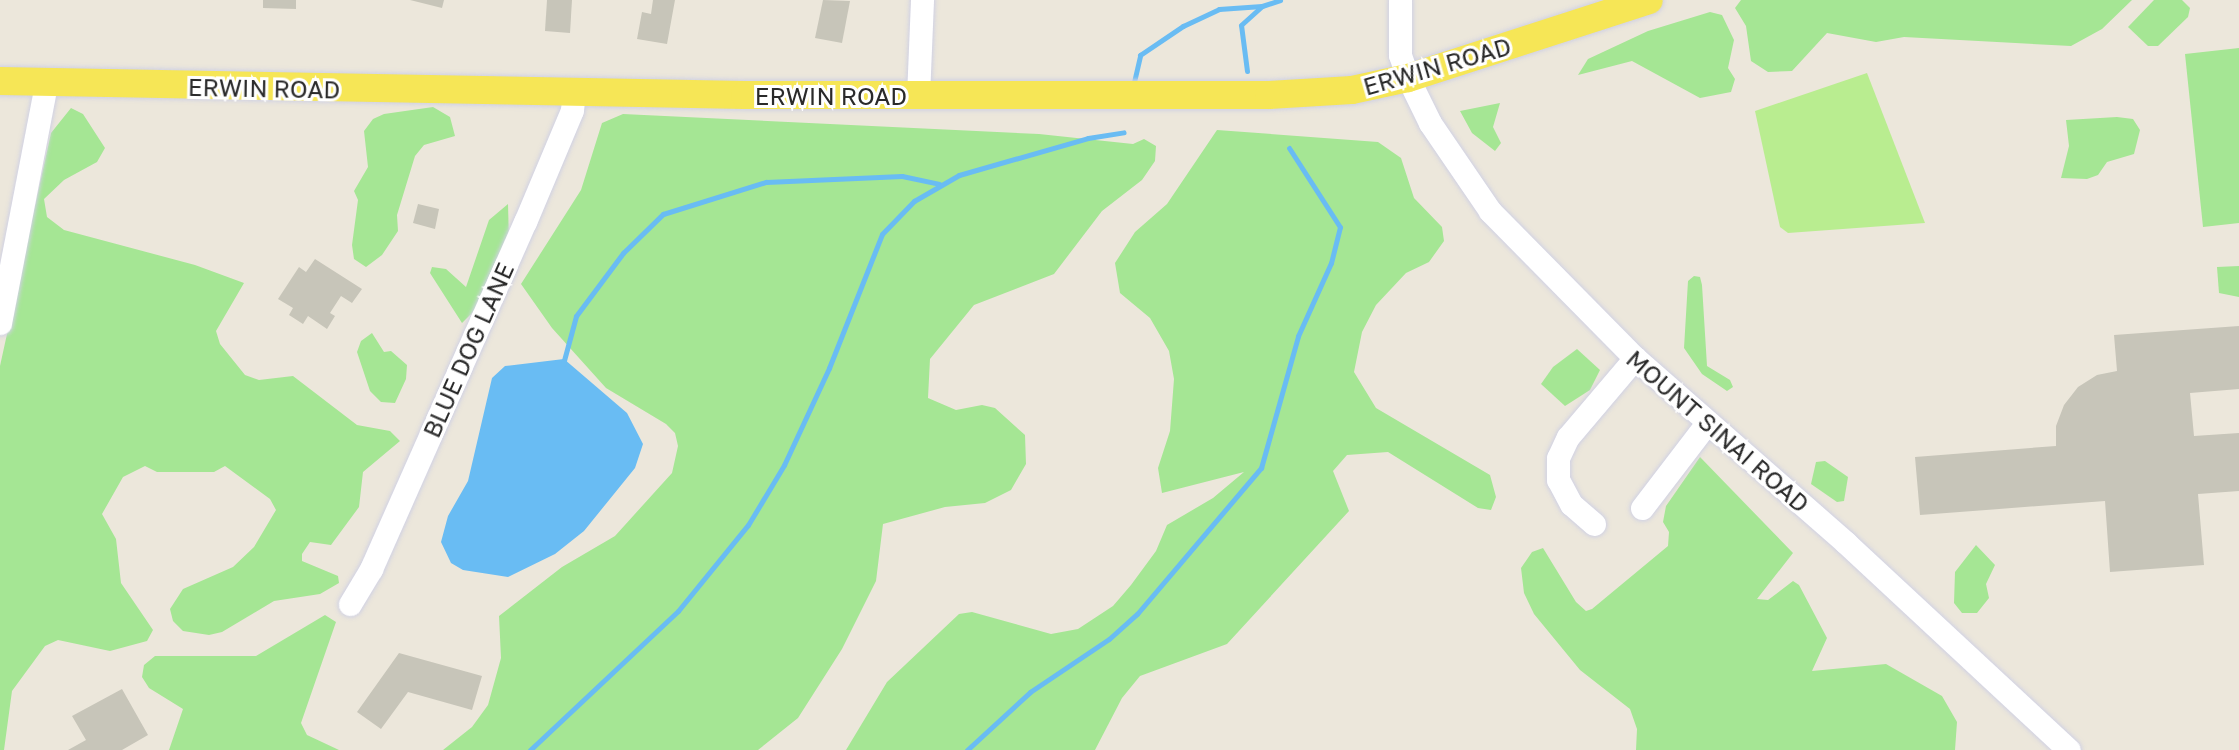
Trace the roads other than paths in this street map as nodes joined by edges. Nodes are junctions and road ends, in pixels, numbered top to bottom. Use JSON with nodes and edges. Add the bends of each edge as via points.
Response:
{"nodes":[{"id":1,"x":922,"y":0,"type":"edge"},
{"id":2,"x":1400,"y":0,"type":"edge"},
{"id":3,"x":1649,"y":0,"type":"edge"},
{"id":4,"x":1408,"y":78,"type":"junction"},
{"id":5,"x":0,"y":81,"type":"edge"},
{"id":6,"x":46,"y":84,"type":"junction"},
{"id":7,"x":574,"y":92,"type":"junction"},
{"id":8,"x":918,"y":96,"type":"junction"},
{"id":9,"x":0,"y":323,"type":"edge"},
{"id":10,"x":1635,"y":358,"type":"junction"},
{"id":11,"x":1707,"y":423,"type":"junction"},
{"id":12,"x":1642,"y":508,"type":"dead end"},
{"id":13,"x":1594,"y":524,"type":"dead end"},
{"id":14,"x":350,"y":604,"type":"dead end"},
{"id":15,"x":2069,"y":750,"type":"edge"}],
"edges":[{"from":1,"to":8,"type":"street"},
{"from":2,"to":4,"type":"street","name":"MOUNT SINAI ROAD","via":[[1401,55]]},
{"from":3,"to":4,"type":"main road","name":"ERWIN ROAD"},
{"from":4,"to":8,"type":"main road","name":"ERWIN ROAD","via":[[1352,90],[1228,97]]},
{"from":4,"to":10,"type":"street","name":"MOUNT SINAI ROAD","via":[[1430,123],[1490,211]]},
{"from":5,"to":6,"type":"main road","name":"ERWIN ROAD"},
{"from":6,"to":7,"type":"main road","name":"ERWIN ROAD"},
{"from":6,"to":9,"type":"street"},
{"from":7,"to":8,"type":"main road","name":"ERWIN ROAD"},
{"from":7,"to":14,"type":"street","name":"BLUE DOG LANE","via":[[572,110],[525,222],[371,569]]},
{"from":10,"to":11,"type":"street","name":"MOUNT SINAI ROAD"},
{"from":10,"to":13,"type":"street","via":[[1568,437],[1558,458],[1558,480],[1571,504]]},
{"from":11,"to":12,"type":"street"},
{"from":11,"to":15,"type":"street","name":"MOUNT SINAI ROAD","via":[[1846,543]]}]}
